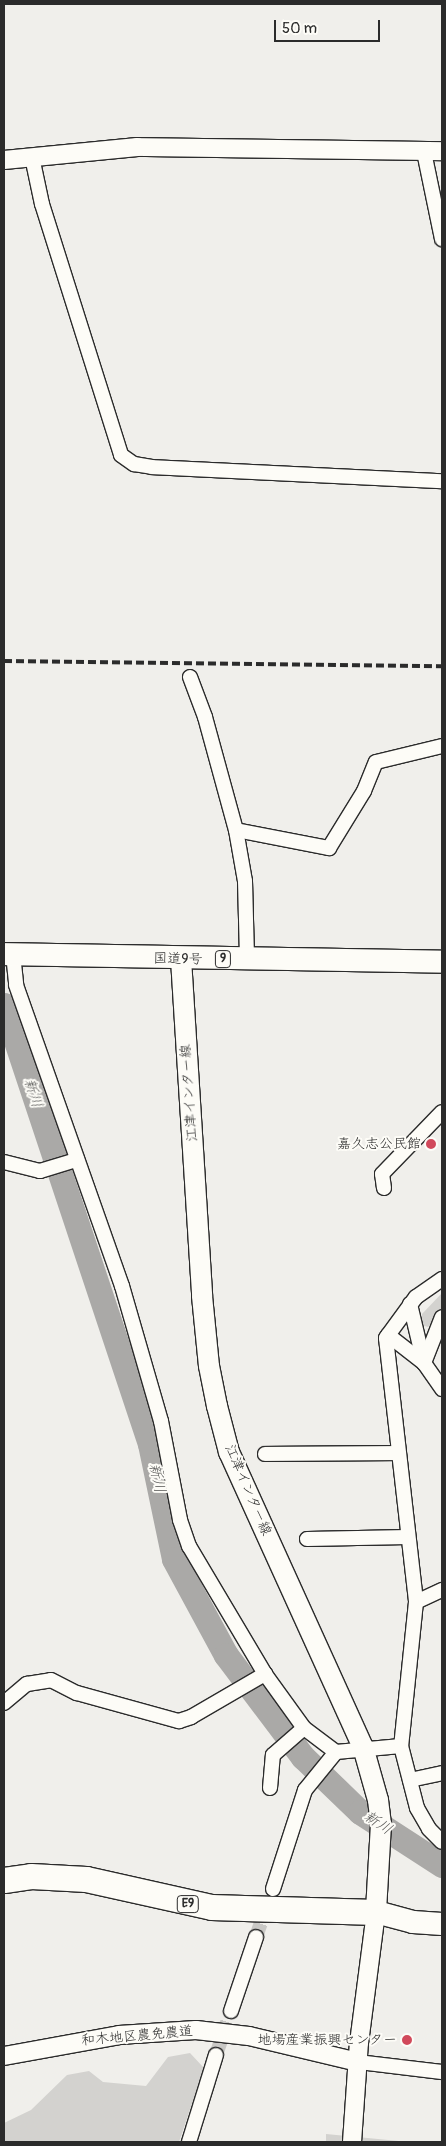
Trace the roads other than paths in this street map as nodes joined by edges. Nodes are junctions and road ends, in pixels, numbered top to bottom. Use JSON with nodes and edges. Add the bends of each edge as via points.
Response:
{"nodes":[{"id":1,"x":442,"y":151,"type":"edge"},
{"id":2,"x":424,"y":152,"type":"junction"},
{"id":3,"x":32,"y":156,"type":"junction"},
{"id":4,"x":4,"y":160,"type":"edge"},
{"id":5,"x":442,"y":239,"type":"edge"},
{"id":6,"x":442,"y":481,"type":"edge"},
{"id":7,"x":190,"y":677,"type":"dead end"},
{"id":8,"x":442,"y":746,"type":"edge"},
{"id":9,"x":236,"y":830,"type":"junction"},
{"id":10,"x":7,"y":952,"type":"edge"},
{"id":11,"x":181,"y":959,"type":"junction"},
{"id":12,"x":247,"y":960,"type":"junction"},
{"id":13,"x":442,"y":962,"type":"edge"},
{"id":14,"x":442,"y":1112,"type":"edge"},
{"id":15,"x":74,"y":1161,"type":"junction"},
{"id":16,"x":4,"y":1162,"type":"edge"},
{"id":17,"x":384,"y":1188,"type":"dead end"},
{"id":18,"x":442,"y":1278,"type":"edge"},
{"id":19,"x":410,"y":1304,"type":"junction"},
{"id":20,"x":442,"y":1316,"type":"edge"},
{"id":21,"x":388,"y":1335,"type":"junction"},
{"id":22,"x":424,"y":1362,"type":"junction"},
{"id":23,"x":442,"y":1389,"type":"edge"},
{"id":24,"x":397,"y":1453,"type":"junction"},
{"id":25,"x":265,"y":1454,"type":"dead end"},
{"id":26,"x":408,"y":1537,"type":"junction"},
{"id":27,"x":308,"y":1539,"type":"dead end"},
{"id":28,"x":442,"y":1590,"type":"edge"},
{"id":29,"x":416,"y":1602,"type":"junction"},
{"id":30,"x":263,"y":1675,"type":"junction"},
{"id":31,"x":4,"y":1703,"type":"edge"},
{"id":32,"x":302,"y":1729,"type":"junction"},
{"id":33,"x":401,"y":1746,"type":"junction"},
{"id":34,"x":363,"y":1747,"type":"junction"},
{"id":35,"x":332,"y":1755,"type":"junction"},
{"id":36,"x":442,"y":1773,"type":"edge"},
{"id":37,"x":410,"y":1780,"type":"junction"},
{"id":38,"x":270,"y":1788,"type":"dead end"},
{"id":39,"x":442,"y":1842,"type":"edge"},
{"id":40,"x":4,"y":1880,"type":"edge"},
{"id":41,"x":273,"y":1889,"type":"tunnel mouth"},
{"id":42,"x":442,"y":1909,"type":"edge"},
{"id":43,"x":376,"y":1912,"type":"junction"},
{"id":44,"x":442,"y":1924,"type":"edge"},
{"id":45,"x":256,"y":1937,"type":"tunnel mouth"},
{"id":46,"x":231,"y":2011,"type":"tunnel mouth"},
{"id":47,"x":216,"y":2055,"type":"tunnel mouth"},
{"id":48,"x":4,"y":2056,"type":"edge"},
{"id":49,"x":358,"y":2062,"type":"junction"},
{"id":50,"x":442,"y":2072,"type":"edge"},
{"id":51,"x":189,"y":2142,"type":"edge"},
{"id":52,"x":352,"y":2142,"type":"edge"}],
"edges":[{"from":1,"to":2,"type":"street"},
{"from":2,"to":3,"type":"street","via":[[204,146],[137,147]]},
{"from":2,"to":5,"type":"street"},
{"from":3,"to":4,"type":"street"},
{"from":3,"to":6,"type":"street","via":[[42,204],[121,455],[134,464],[152,467]]},
{"from":7,"to":9,"type":"street","via":[[206,717]]},
{"from":8,"to":9,"type":"street","via":[[376,762],[329,848]]},
{"from":9,"to":12,"type":"street","via":[[245,881]]},
{"from":10,"to":11,"type":"highway","name":"国道9号","number":"9"},
{"from":10,"to":15,"type":"street"},
{"from":11,"to":12,"type":"highway","name":"国道9号","number":"9"},
{"from":11,"to":34,"type":"main road","name":"江津インター線","via":[[202,1296],[209,1366],[217,1406],[229,1452]]},
{"from":12,"to":13,"type":"highway","name":"国道9号","number":"9"},
{"from":14,"to":17,"type":"street","via":[[382,1174]]},
{"from":15,"to":16,"type":"street","via":[[45,1171]]},
{"from":15,"to":30,"type":"street","via":[[138,1340],[161,1421],[180,1520],[189,1546]]},
{"from":18,"to":19,"type":"street"},
{"from":19,"to":21,"type":"street"},
{"from":19,"to":22,"type":"street"},
{"from":20,"to":22,"type":"street"},
{"from":21,"to":22,"type":"street"},
{"from":21,"to":24,"type":"street"},
{"from":22,"to":23,"type":"street"},
{"from":24,"to":25,"type":"street"},
{"from":24,"to":26,"type":"street"},
{"from":26,"to":27,"type":"street"},
{"from":26,"to":29,"type":"street"},
{"from":28,"to":29,"type":"street"},
{"from":29,"to":33,"type":"street"},
{"from":30,"to":31,"type":"street","via":[[179,1721],[77,1693],[51,1680],[27,1684]]},
{"from":30,"to":32,"type":"street"},
{"from":32,"to":35,"type":"street"},
{"from":32,"to":38,"type":"street","via":[[282,1745],[271,1760]]},
{"from":33,"to":34,"type":"street"},
{"from":33,"to":37,"type":"street"},
{"from":34,"to":35,"type":"street"},
{"from":34,"to":43,"type":"main road","name":"江津インター線","via":[[378,1800],[381,1844]]},
{"from":35,"to":41,"type":"street","via":[[301,1798]]},
{"from":36,"to":37,"type":"street"},
{"from":37,"to":39,"type":"street","via":[[417,1808],[429,1829]]},
{"from":40,"to":43,"type":"highway","number":"E9","via":[[31,1876],[78,1878],[211,1907]]},
{"from":42,"to":43,"type":"highway"},
{"from":43,"to":44,"type":"highway","via":[[413,1922]]},
{"from":43,"to":49,"type":"street"},
{"from":45,"to":46,"type":"street"},
{"from":47,"to":51,"type":"street"},
{"from":48,"to":49,"type":"street","name":"和木地区農免農道","via":[[119,2035],[196,2030],[249,2036]]},
{"from":49,"to":50,"type":"street"},
{"from":49,"to":52,"type":"street"}]}
